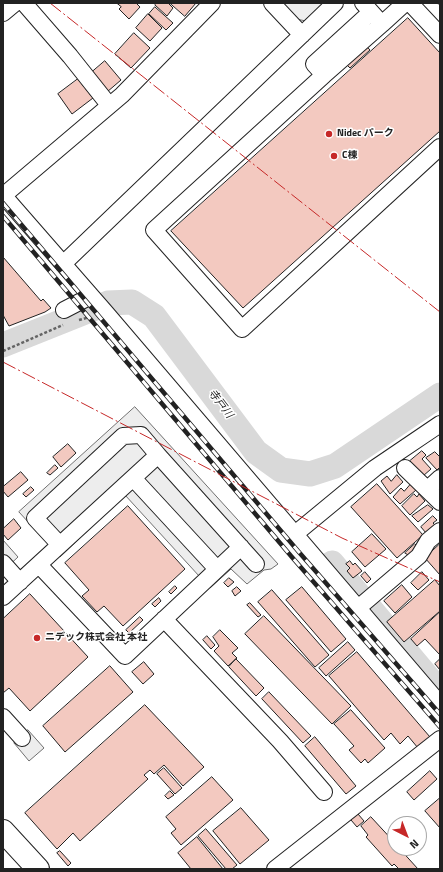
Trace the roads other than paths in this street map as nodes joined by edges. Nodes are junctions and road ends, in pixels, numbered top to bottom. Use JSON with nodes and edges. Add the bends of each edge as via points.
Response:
{"nodes":[{"id":1,"x":15,"y":3,"type":"edge"},
{"id":2,"x":24,"y":3,"type":"edge"},
{"id":3,"x":212,"y":3,"type":"edge"},
{"id":4,"x":272,"y":3,"type":"edge"},
{"id":5,"x":335,"y":3,"type":"edge"},
{"id":6,"x":405,"y":3,"type":"edge"},
{"id":7,"x":410,"y":3,"type":"edge"},
{"id":8,"x":3,"y":13,"type":"edge"},
{"id":9,"x":372,"y":13,"type":"edge"},
{"id":10,"x":302,"y":35,"type":"junction"},
{"id":11,"x":440,"y":35,"type":"edge"},
{"id":12,"x":109,"y":105,"type":"junction"},
{"id":13,"x":440,"y":147,"type":"edge"},
{"id":14,"x":3,"y":196,"type":"edge"},
{"id":15,"x":63,"y":264,"type":"junction"},
{"id":16,"x":98,"y":304,"type":"junction"},
{"id":17,"x":67,"y":319,"type":"road end"},
{"id":18,"x":440,"y":424,"type":"edge"},
{"id":19,"x":158,"y":455,"type":"junction"},
{"id":20,"x":406,"y":468,"type":"dead end"},
{"id":21,"x":133,"y":478,"type":"junction"},
{"id":22,"x":440,"y":478,"type":"edge"},
{"id":23,"x":428,"y":489,"type":"junction"},
{"id":24,"x":440,"y":502,"type":"edge"},
{"id":25,"x":440,"y":531,"type":"edge"},
{"id":26,"x":295,"y":534,"type":"junction"},
{"id":27,"x":60,"y":545,"type":"junction"},
{"id":28,"x":241,"y":547,"type":"junction"},
{"id":29,"x":3,"y":563,"type":"edge"},
{"id":30,"x":256,"y":564,"type":"dead end"},
{"id":31,"x":39,"y":565,"type":"junction"},
{"id":32,"x":217,"y":570,"type":"junction"},
{"id":33,"x":20,"y":582,"type":"junction"},
{"id":34,"x":3,"y":598,"type":"edge"},
{"id":35,"x":358,"y":608,"type":"junction"},
{"id":36,"x":164,"y":619,"type":"junction"},
{"id":37,"x":440,"y":704,"type":"edge"},
{"id":38,"x":3,"y":717,"type":"edge"},
{"id":39,"x":22,"y":738,"type":"dead end"},
{"id":40,"x":440,"y":739,"type":"edge"},
{"id":41,"x":324,"y":792,"type":"dead end"},
{"id":42,"x":3,"y":831,"type":"edge"},
{"id":43,"x":38,"y":869,"type":"edge"},
{"id":44,"x":275,"y":869,"type":"edge"}],
"edges":[{"from":1,"to":8,"type":"street"},
{"from":2,"to":12,"type":"street"},
{"from":3,"to":12,"type":"street","via":[[122,95]]},
{"from":4,"to":10,"type":"street"},
{"from":5,"to":10,"type":"street"},
{"from":6,"to":9,"type":"street"},
{"from":7,"to":11,"type":"street"},
{"from":9,"to":13,"type":"street","via":[[314,64],[324,75],[154,230],[242,329]]},
{"from":10,"to":15,"type":"street"},
{"from":12,"to":14,"type":"street"},
{"from":14,"to":15,"type":"street"},
{"from":15,"to":16,"type":"street"},
{"from":16,"to":17,"type":"street"},
{"from":16,"to":26,"type":"street"},
{"from":18,"to":26,"type":"street","via":[[375,468]]},
{"from":19,"to":21,"type":"street"},
{"from":19,"to":27,"type":"street","via":[[141,435],[124,436],[118,441],[35,518]]},
{"from":19,"to":28,"type":"street"},
{"from":20,"to":23,"type":"street"},
{"from":21,"to":27,"type":"street"},
{"from":21,"to":32,"type":"street"},
{"from":22,"to":23,"type":"street"},
{"from":23,"to":24,"type":"street"},
{"from":25,"to":35,"type":"street","via":[[428,541],[419,556]]},
{"from":26,"to":35,"type":"street"},
{"from":27,"to":31,"type":"street"},
{"from":28,"to":30,"type":"street"},
{"from":28,"to":32,"type":"street"},
{"from":29,"to":33,"type":"street"},
{"from":31,"to":33,"type":"street"},
{"from":31,"to":36,"type":"street","via":[[125,656]]},
{"from":32,"to":36,"type":"street"},
{"from":33,"to":34,"type":"street"},
{"from":35,"to":37,"type":"street"},
{"from":36,"to":41,"type":"street","via":[[280,741]]},
{"from":38,"to":39,"type":"street"},
{"from":40,"to":44,"type":"street"},
{"from":42,"to":43,"type":"highway"}]}
